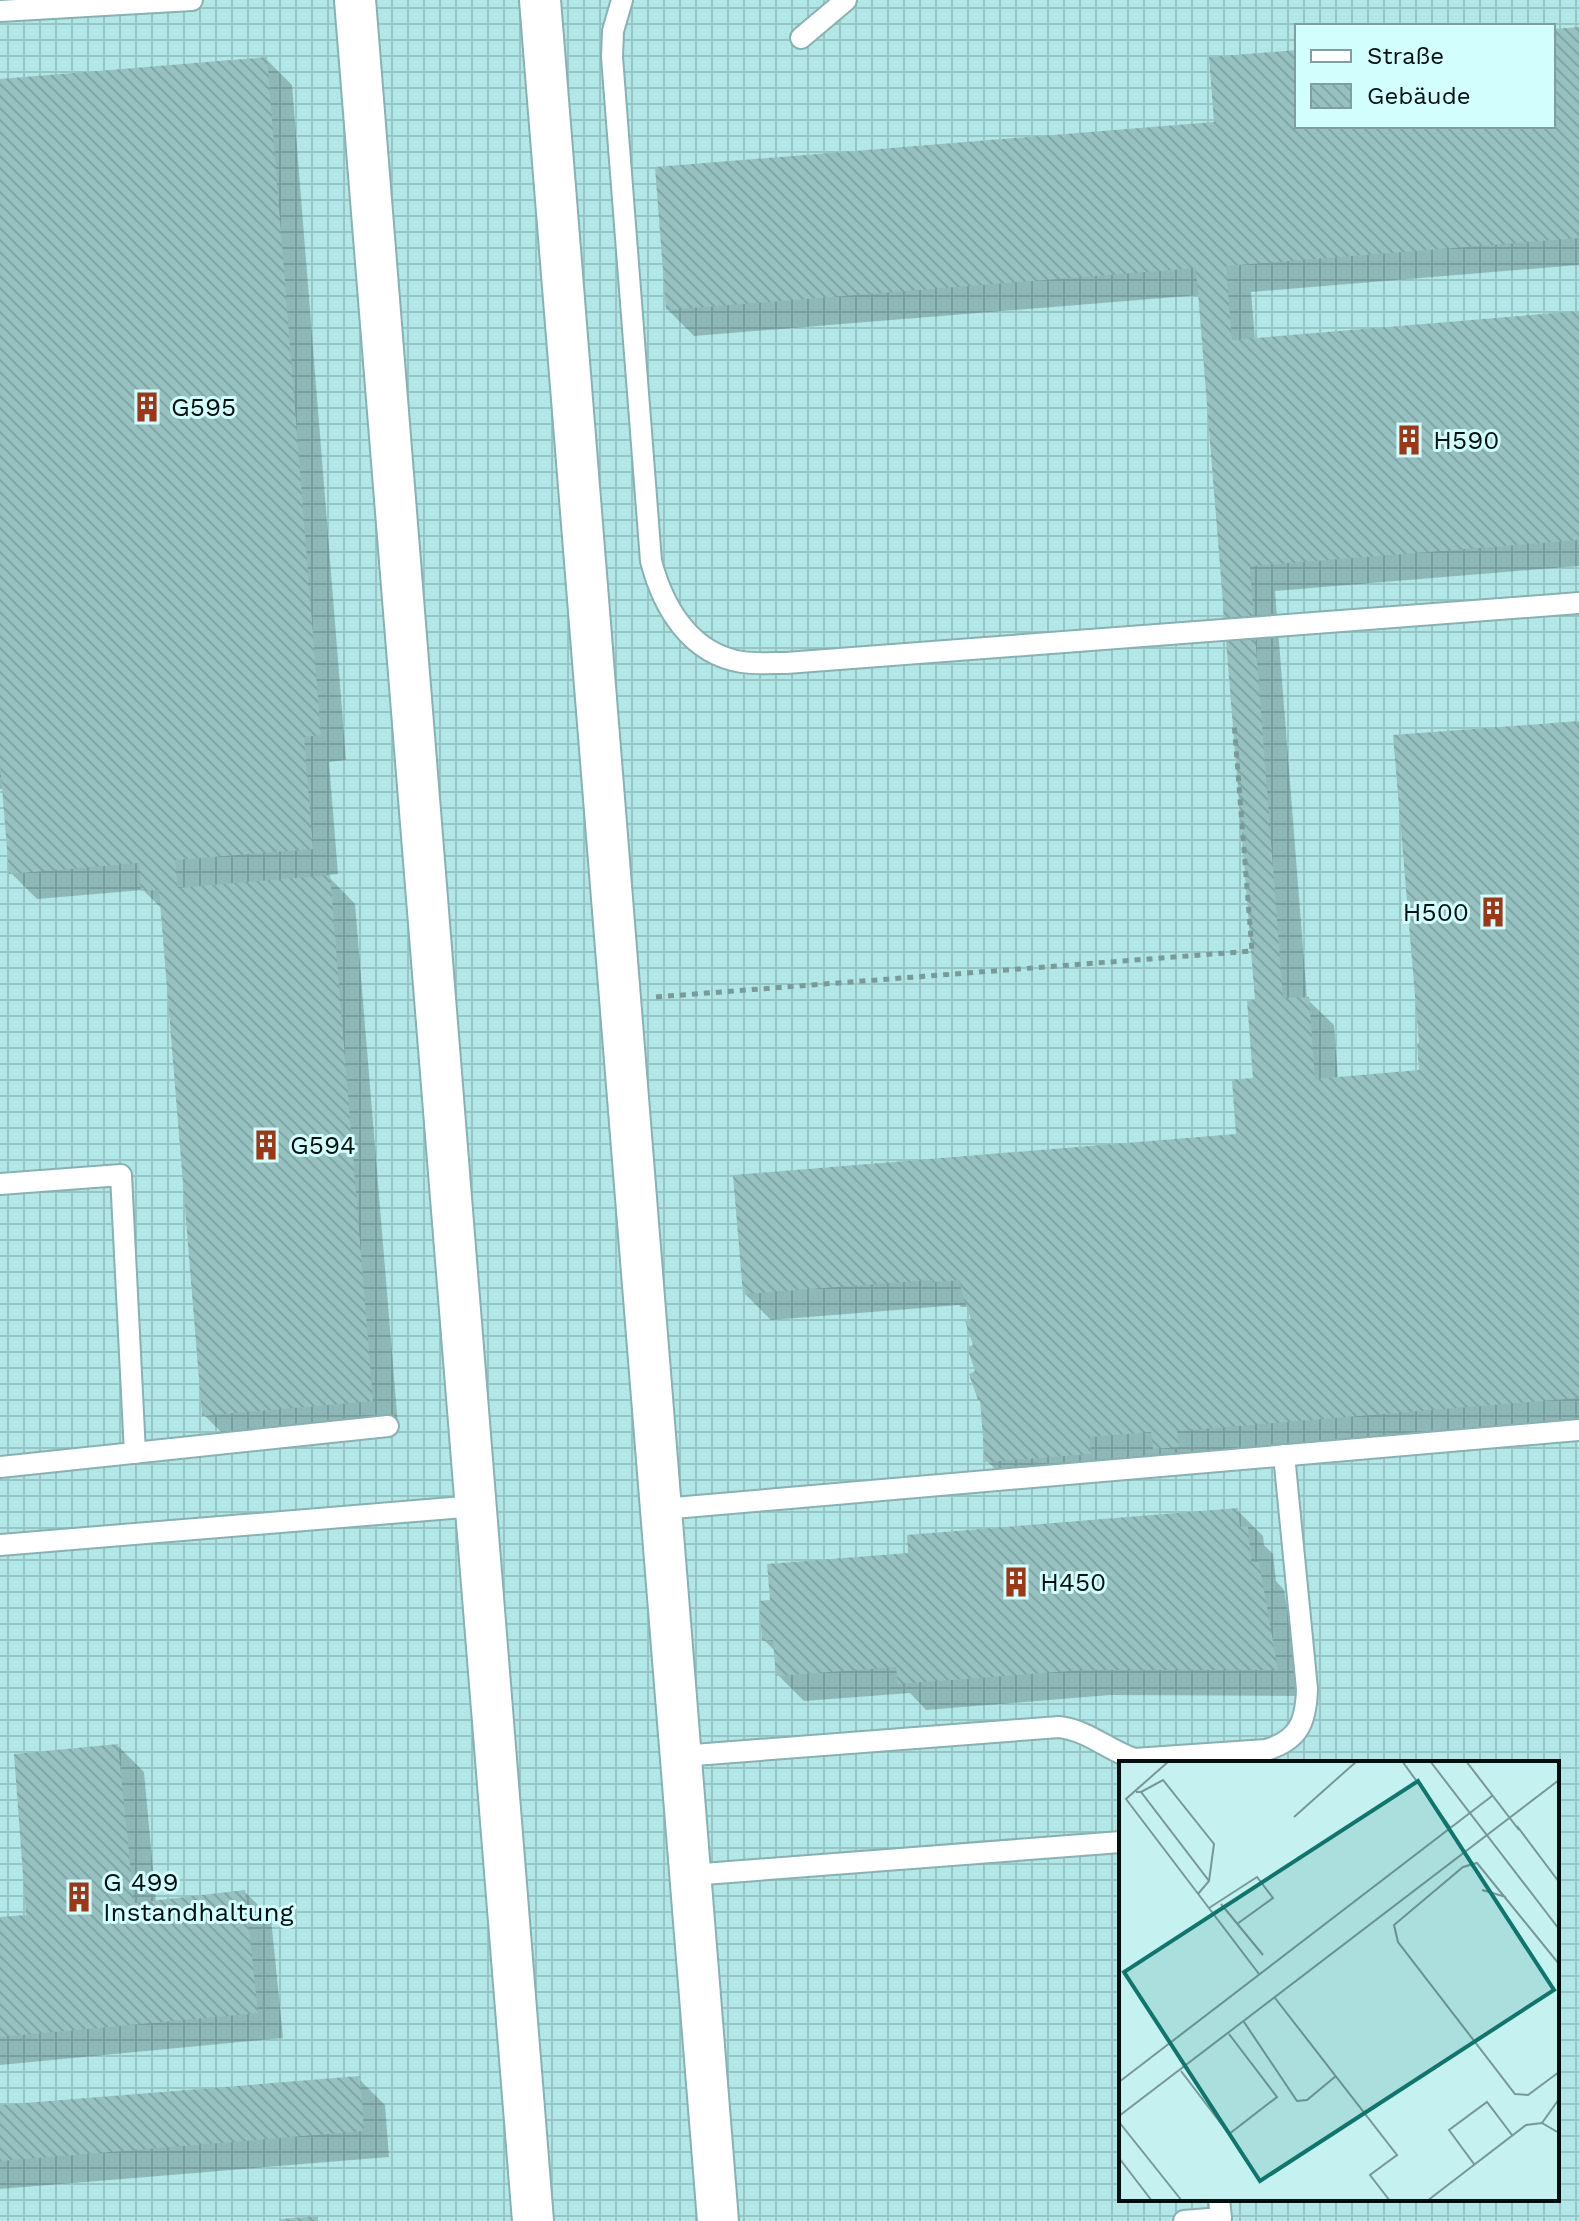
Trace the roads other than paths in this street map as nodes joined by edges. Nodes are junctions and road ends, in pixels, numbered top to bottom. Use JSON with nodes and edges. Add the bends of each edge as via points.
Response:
{"nodes":[{"id":1,"x":192,"y":0,"type":"edge"},
{"id":2,"x":355,"y":0,"type":"edge"},
{"id":3,"x":540,"y":0,"type":"edge"},
{"id":4,"x":622,"y":0,"type":"edge"},
{"id":5,"x":846,"y":0,"type":"edge"},
{"id":6,"x":0,"y":11,"type":"edge"},
{"id":7,"x":801,"y":38,"type":"dead end"},
{"id":8,"x":1579,"y":603,"type":"edge"},
{"id":9,"x":0,"y":1184,"type":"edge"},
{"id":10,"x":388,"y":1426,"type":"dead end"},
{"id":11,"x":1579,"y":1430,"type":"edge"},
{"id":12,"x":135,"y":1453,"type":"junction"},
{"id":13,"x":1284,"y":1455,"type":"junction"},
{"id":14,"x":0,"y":1467,"type":"edge"},
{"id":15,"x":476,"y":1506,"type":"junction"},
{"id":16,"x":662,"y":1509,"type":"junction"},
{"id":17,"x":0,"y":1545,"type":"edge"},
{"id":18,"x":681,"y":1756,"type":"junction"},
{"id":19,"x":1119,"y":1842,"type":"edge"},
{"id":20,"x":691,"y":1875,"type":"junction"},
{"id":21,"x":1219,"y":2201,"type":"edge"},
{"id":22,"x":533,"y":2221,"type":"edge"},
{"id":23,"x":718,"y":2221,"type":"edge"},
{"id":24,"x":1184,"y":2221,"type":"edge"}],
"edges":[{"from":1,"to":6,"type":"lane"},
{"from":2,"to":15,"type":"street"},
{"from":3,"to":16,"type":"street"},
{"from":4,"to":8,"type":"lane","via":[[612,57],[651,561],[670,611],[704,646],[739,662],[786,663]]},
{"from":5,"to":7,"type":"lane"},
{"from":9,"to":12,"type":"lane","via":[[121,1175]]},
{"from":10,"to":12,"type":"lane"},
{"from":11,"to":13,"type":"lane"},
{"from":12,"to":14,"type":"lane"},
{"from":13,"to":16,"type":"lane"},
{"from":13,"to":18,"type":"lane","via":[[1307,1689],[1300,1727],[1279,1746],[1134,1759],[1086,1734],[1059,1727]]},
{"from":15,"to":17,"type":"lane"},
{"from":15,"to":22,"type":"street"},
{"from":16,"to":18,"type":"street"},
{"from":18,"to":20,"type":"street"},
{"from":19,"to":20,"type":"lane"},
{"from":20,"to":23,"type":"street"},
{"from":21,"to":24,"type":"lane","via":[[1221,2218]]}]}
